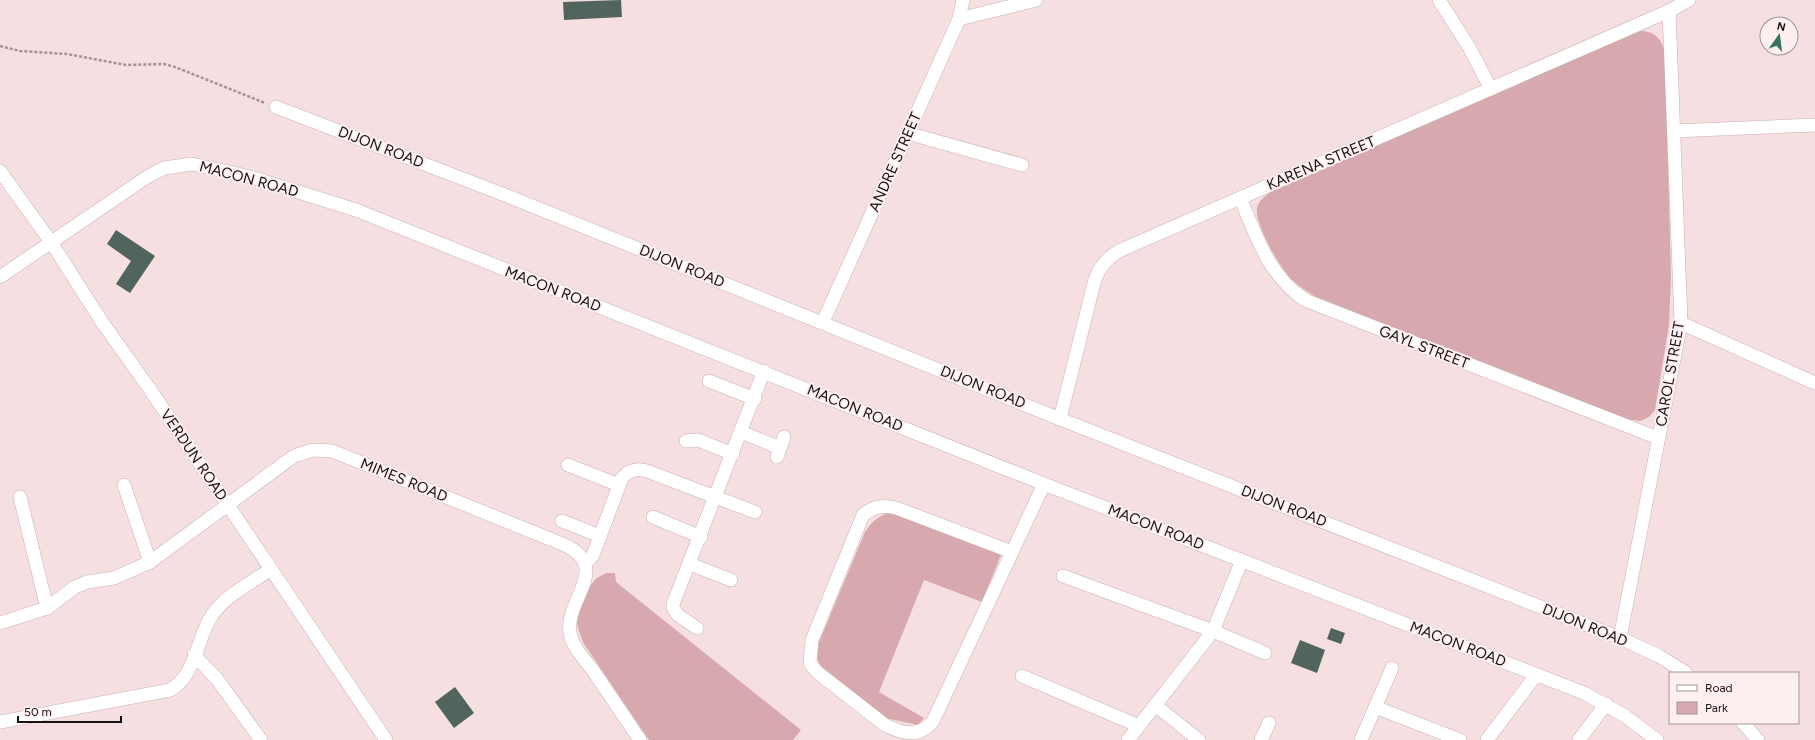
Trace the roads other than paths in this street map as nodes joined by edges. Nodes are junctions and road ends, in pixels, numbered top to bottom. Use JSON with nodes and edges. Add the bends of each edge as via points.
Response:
{"nodes":[{"id":1,"x":962,"y":0,"type":"edge"},
{"id":2,"x":1036,"y":0,"type":"edge"},
{"id":3,"x":1439,"y":0,"type":"edge"},
{"id":4,"x":1688,"y":0,"type":"edge"},
{"id":5,"x":1669,"y":11,"type":"junction"},
{"id":6,"x":959,"y":19,"type":"junction"},
{"id":7,"x":1491,"y":89,"type":"junction"},
{"id":8,"x":276,"y":107,"type":"road end"},
{"id":9,"x":1815,"y":125,"type":"edge"},
{"id":10,"x":1674,"y":131,"type":"junction"},
{"id":11,"x":907,"y":133,"type":"junction"},
{"id":12,"x":1022,"y":165,"type":"dead end"},
{"id":13,"x":0,"y":170,"type":"edge"},
{"id":14,"x":1240,"y":198,"type":"junction"},
{"id":15,"x":51,"y":242,"type":"junction"},
{"id":16,"x":0,"y":277,"type":"edge"},
{"id":17,"x":823,"y":322,"type":"junction"},
{"id":18,"x":1681,"y":323,"type":"junction"},
{"id":19,"x":764,"y":371,"type":"junction"},
{"id":20,"x":709,"y":381,"type":"dead end"},
{"id":21,"x":1815,"y":383,"type":"edge"},
{"id":22,"x":754,"y":399,"type":"junction"},
{"id":23,"x":1060,"y":419,"type":"junction"},
{"id":24,"x":741,"y":432,"type":"junction"},
{"id":25,"x":1658,"y":438,"type":"junction"},
{"id":26,"x":686,"y":441,"type":"dead end"},
{"id":27,"x":780,"y":447,"type":"dead end"},
{"id":28,"x":733,"y":454,"type":"junction"},
{"id":29,"x":568,"y":466,"type":"dead end"},
{"id":30,"x":1044,"y":484,"type":"junction"},
{"id":31,"x":124,"y":485,"type":"dead end"},
{"id":32,"x":619,"y":485,"type":"junction"},
{"id":33,"x":20,"y":497,"type":"dead end"},
{"id":34,"x":716,"y":497,"type":"junction"},
{"id":35,"x":228,"y":506,"type":"junction"},
{"id":36,"x":755,"y":512,"type":"dead end"},
{"id":37,"x":653,"y":517,"type":"dead end"},
{"id":38,"x":562,"y":521,"type":"dead end"},
{"id":39,"x":600,"y":536,"type":"junction"},
{"id":40,"x":701,"y":537,"type":"junction"},
{"id":41,"x":1012,"y":552,"type":"junction"},
{"id":42,"x":1242,"y":560,"type":"junction"},
{"id":43,"x":584,"y":561,"type":"junction"},
{"id":44,"x":150,"y":562,"type":"junction"},
{"id":45,"x":690,"y":564,"type":"junction"},
{"id":46,"x":271,"y":569,"type":"junction"},
{"id":47,"x":1063,"y":576,"type":"dead end"},
{"id":48,"x":731,"y":581,"type":"dead end"},
{"id":49,"x":47,"y":608,"type":"junction"},
{"id":50,"x":0,"y":623,"type":"edge"},
{"id":51,"x":697,"y":628,"type":"dead end"},
{"id":52,"x":1213,"y":631,"type":"junction"},
{"id":53,"x":1620,"y":638,"type":"junction"},
{"id":54,"x":1265,"y":653,"type":"dead end"},
{"id":55,"x":194,"y":655,"type":"junction"},
{"id":56,"x":1392,"y":668,"type":"dead end"},
{"id":57,"x":1684,"y":672,"type":"edge"},
{"id":58,"x":1536,"y":674,"type":"junction"},
{"id":59,"x":1022,"y":676,"type":"dead end"},
{"id":60,"x":1606,"y":704,"type":"junction"},
{"id":61,"x":1155,"y":706,"type":"junction"},
{"id":62,"x":1375,"y":707,"type":"junction"},
{"id":63,"x":0,"y":722,"type":"edge"},
{"id":64,"x":1269,"y":723,"type":"dead end"},
{"id":65,"x":1744,"y":724,"type":"edge"},
{"id":66,"x":1139,"y":726,"type":"junction"},
{"id":67,"x":262,"y":740,"type":"edge"},
{"id":68,"x":386,"y":740,"type":"edge"},
{"id":69,"x":640,"y":740,"type":"edge"},
{"id":70,"x":1128,"y":740,"type":"edge"},
{"id":71,"x":1200,"y":740,"type":"edge"},
{"id":72,"x":1261,"y":740,"type":"edge"},
{"id":73,"x":1361,"y":740,"type":"edge"},
{"id":74,"x":1460,"y":740,"type":"edge"},
{"id":75,"x":1487,"y":740,"type":"edge"},
{"id":76,"x":1579,"y":740,"type":"edge"},
{"id":77,"x":1657,"y":740,"type":"edge"},
{"id":78,"x":1758,"y":740,"type":"edge"}],
"edges":[{"from":1,"to":6,"type":"street","name":"ANDRE STREET"},
{"from":2,"to":6,"type":"street"},
{"from":3,"to":7,"type":"street","via":[[1469,47]]},
{"from":4,"to":5,"type":"street","name":"KARENA STREET"},
{"from":5,"to":7,"type":"street","name":"KARENA STREET"},
{"from":5,"to":10,"type":"street","name":"CAROL STREET"},
{"from":6,"to":11,"type":"street","name":"ANDRE STREET"},
{"from":7,"to":14,"type":"street","name":"KARENA STREET"},
{"from":8,"to":17,"type":"street","name":"DIJON ROAD"},
{"from":9,"to":10,"type":"street"},
{"from":10,"to":18,"type":"street","name":"CAROL STREET"},
{"from":11,"to":12,"type":"street"},
{"from":11,"to":17,"type":"street","name":"ANDRE STREET"},
{"from":13,"to":15,"type":"street","name":"VERDUN ROAD"},
{"from":14,"to":23,"type":"street","name":"KARENA STREET","via":[[1109,256],[1095,279]]},
{"from":14,"to":25,"type":"street","name":"GAYL STREET","via":[[1268,262],[1292,291],[1305,300]]},
{"from":15,"to":16,"type":"street","name":"MACON ROAD"},
{"from":15,"to":19,"type":"street","name":"MACON ROAD","via":[[164,168],[198,165],[247,176],[356,210]]},
{"from":15,"to":35,"type":"street","name":"VERDUN ROAD","via":[[102,322]]},
{"from":17,"to":23,"type":"street","name":"DIJON ROAD"},
{"from":18,"to":21,"type":"street"},
{"from":18,"to":25,"type":"street","name":"CAROL STREET"},
{"from":19,"to":22,"type":"street"},
{"from":19,"to":30,"type":"street","name":"MACON ROAD"},
{"from":20,"to":22,"type":"street"},
{"from":22,"to":24,"type":"street"},
{"from":23,"to":53,"type":"street","name":"DIJON ROAD"},
{"from":24,"to":27,"type":"street"},
{"from":24,"to":28,"type":"street"},
{"from":25,"to":53,"type":"street","name":"CAROL STREET"},
{"from":26,"to":28,"type":"street","via":[[698,440]]},
{"from":28,"to":34,"type":"street"},
{"from":29,"to":32,"type":"street"},
{"from":30,"to":41,"type":"street"},
{"from":30,"to":42,"type":"street","name":"MACON ROAD"},
{"from":31,"to":44,"type":"street"},
{"from":32,"to":34,"type":"street","via":[[626,474],[643,470]]},
{"from":32,"to":39,"type":"street"},
{"from":33,"to":49,"type":"street"},
{"from":34,"to":36,"type":"street"},
{"from":34,"to":40,"type":"street"},
{"from":35,"to":43,"type":"street","name":"MIMES ROAD","via":[[294,456],[305,451],[332,451],[564,545],[578,553]]},
{"from":35,"to":44,"type":"street","name":"MIMES ROAD"},
{"from":35,"to":46,"type":"street","name":"VERDUN ROAD"},
{"from":37,"to":40,"type":"street"},
{"from":38,"to":39,"type":"street"},
{"from":39,"to":43,"type":"street","via":[[591,558]]},
{"from":40,"to":45,"type":"street"},
{"from":41,"to":41,"type":"street","via":[[933,721],[926,729],[908,733],[885,725],[817,672],[810,663],[810,647],[820,620],[863,516],[870,510],[885,506],[896,508]]},
{"from":42,"to":52,"type":"street"},
{"from":42,"to":58,"type":"street","name":"MACON ROAD"},
{"from":43,"to":69,"type":"street","via":[[587,573],[570,621],[570,634]]},
{"from":44,"to":49,"type":"street","name":"MIMES ROAD","via":[[114,578],[87,582],[75,587]]},
{"from":45,"to":48,"type":"street"},
{"from":45,"to":51,"type":"street","via":[[673,608],[678,615]]},
{"from":46,"to":55,"type":"street","via":[[232,594],[214,612]]},
{"from":46,"to":68,"type":"street","name":"VERDUN ROAD"},
{"from":47,"to":52,"type":"street"},
{"from":49,"to":50,"type":"street","name":"MIMES ROAD"},
{"from":52,"to":54,"type":"street"},
{"from":52,"to":61,"type":"street"},
{"from":53,"to":57,"type":"street","name":"DIJON ROAD","via":[[1660,656]]},
{"from":55,"to":63,"type":"street","via":[[183,680],[170,690]]},
{"from":55,"to":67,"type":"street","via":[[218,679]]},
{"from":56,"to":62,"type":"street"},
{"from":58,"to":60,"type":"street","name":"MACON ROAD"},
{"from":58,"to":75,"type":"street"},
{"from":59,"to":66,"type":"street"},
{"from":60,"to":76,"type":"street"},
{"from":60,"to":77,"type":"street","name":"MACON ROAD"},
{"from":61,"to":66,"type":"street"},
{"from":61,"to":71,"type":"street"},
{"from":62,"to":73,"type":"street"},
{"from":62,"to":74,"type":"street"},
{"from":64,"to":72,"type":"street"},
{"from":65,"to":78,"type":"street"},
{"from":66,"to":70,"type":"street"}]}
